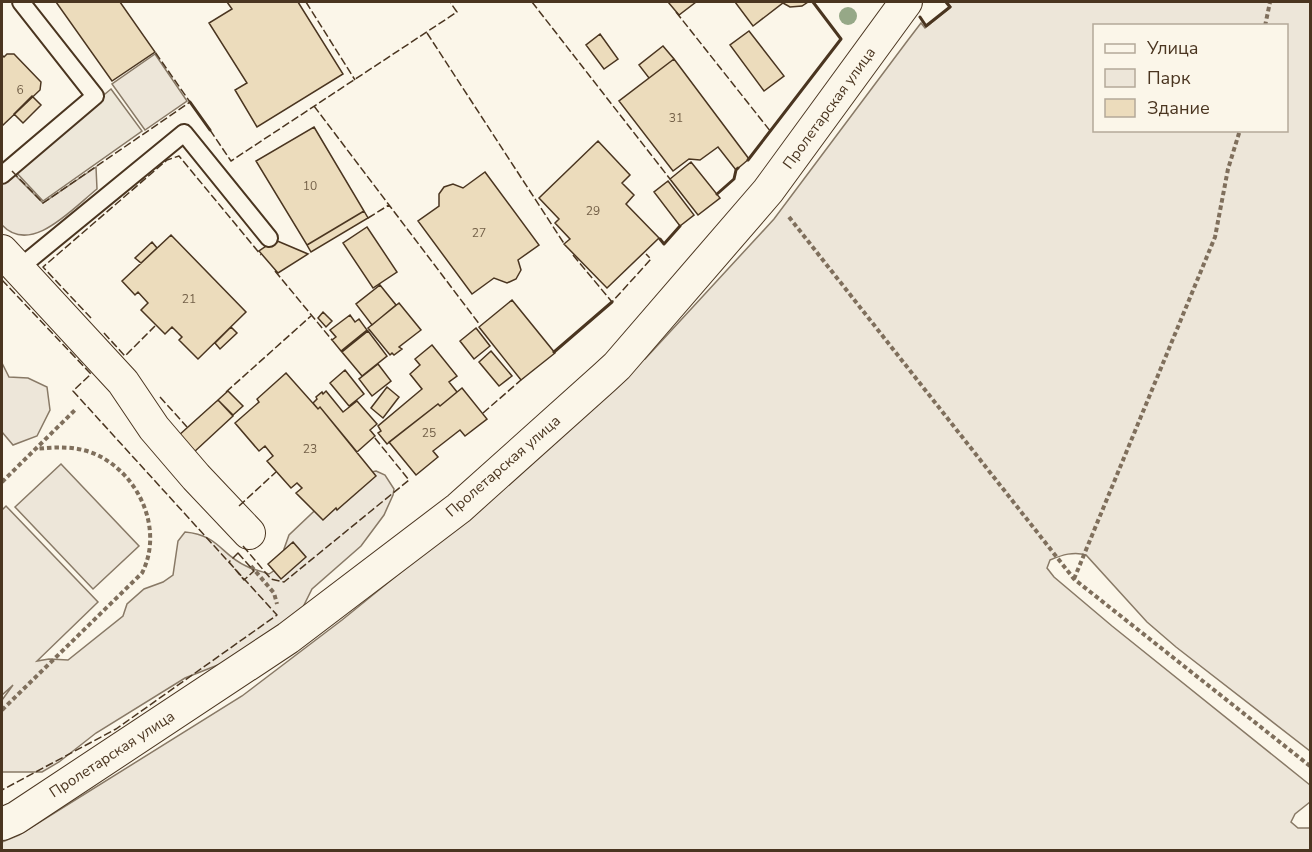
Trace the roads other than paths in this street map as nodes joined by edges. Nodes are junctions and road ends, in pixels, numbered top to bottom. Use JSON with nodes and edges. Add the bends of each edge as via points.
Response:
{"nodes":[{"id":1,"x":21,"y":2,"type":"edge"},
{"id":2,"x":906,"y":2,"type":"edge"},
{"id":3,"x":2,"y":174,"type":"edge"},
{"id":4,"x":269,"y":238,"type":"dead end"},
{"id":5,"x":10,"y":260,"type":"edge"},
{"id":6,"x":249,"y":533,"type":"dead end"},
{"id":7,"x":2,"y":824,"type":"edge"}],
"edges":[{"from":1,"to":3,"type":"lane","via":[[95,96]]},
{"from":2,"to":7,"type":"street","name":"Пролетарская улица","via":[[768,191],[617,366],[459,508],[288,638]]},
{"from":4,"to":5,"type":"lane","via":[[184,134]]},
{"from":5,"to":6,"type":"street","via":[[123,382],[154,428]]}]}
